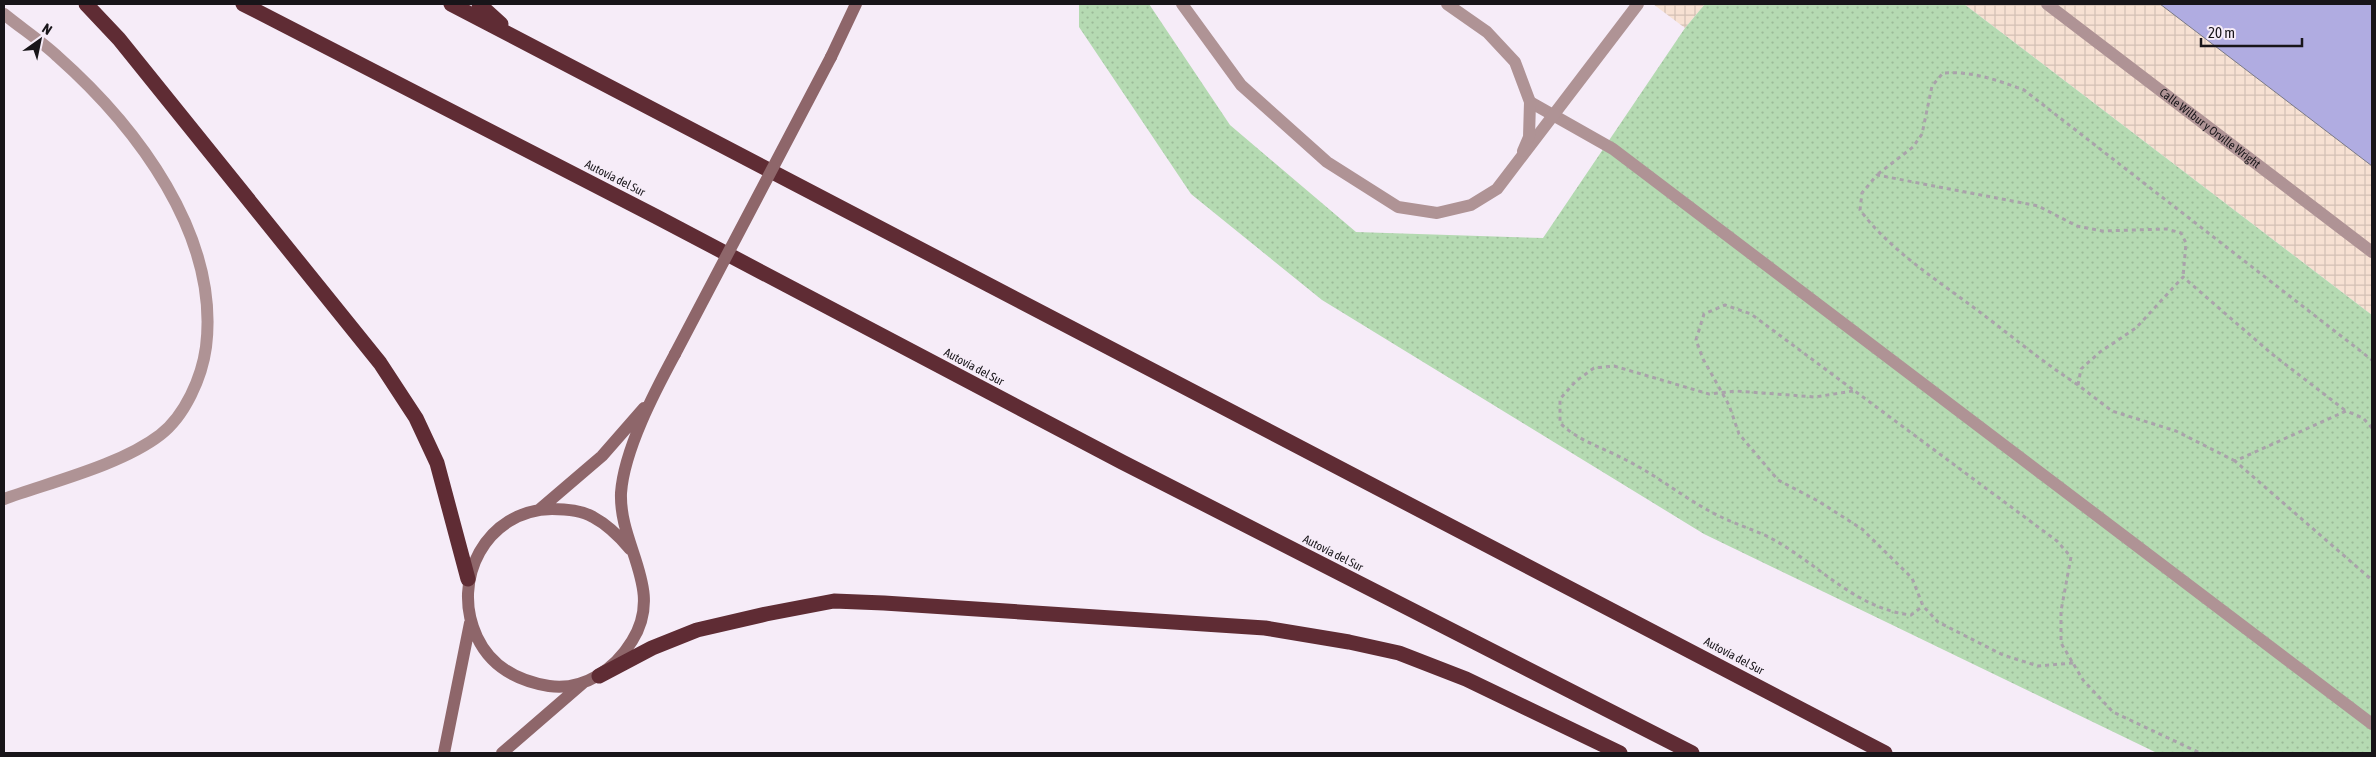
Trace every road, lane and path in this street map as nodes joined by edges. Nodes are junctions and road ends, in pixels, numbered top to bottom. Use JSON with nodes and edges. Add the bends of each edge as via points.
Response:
{"nodes":[{"id":1,"x":86,"y":4,"type":"edge"},
{"id":2,"x":243,"y":4,"type":"edge"},
{"id":3,"x":451,"y":4,"type":"edge"},
{"id":4,"x":479,"y":4,"type":"edge"},
{"id":5,"x":856,"y":4,"type":"edge"},
{"id":6,"x":1182,"y":4,"type":"edge"},
{"id":7,"x":1447,"y":4,"type":"edge"},
{"id":8,"x":1638,"y":4,"type":"edge"},
{"id":9,"x":2047,"y":4,"type":"edge"},
{"id":10,"x":4,"y":14,"type":"edge"},
{"id":11,"x":515,"y":37,"type":"junction"},
{"id":12,"x":1530,"y":102,"type":"junction"},
{"id":13,"x":1554,"y":116,"type":"junction"},
{"id":14,"x":1515,"y":169,"type":"junction"},
{"id":15,"x":1877,"y":175,"type":"junction"},
{"id":16,"x":2372,"y":252,"type":"edge"},
{"id":17,"x":2183,"y":277,"type":"junction"},
{"id":18,"x":2372,"y":360,"type":"edge"},
{"id":19,"x":2078,"y":385,"type":"junction"},
{"id":20,"x":1854,"y":391,"type":"junction"},
{"id":21,"x":1722,"y":392,"type":"junction"},
{"id":22,"x":649,"y":402,"type":"junction"},
{"id":23,"x":2346,"y":411,"type":"junction"},
{"id":24,"x":2372,"y":428,"type":"edge"},
{"id":25,"x":2235,"y":461,"type":"junction"},
{"id":26,"x":4,"y":499,"type":"edge"},
{"id":27,"x":540,"y":509,"type":"junction"},
{"id":28,"x":630,"y":549,"type":"junction"},
{"id":29,"x":468,"y":580,"type":"junction"},
{"id":30,"x":2372,"y":580,"type":"edge"},
{"id":31,"x":1922,"y":606,"type":"junction"},
{"id":32,"x":470,"y":623,"type":"junction"},
{"id":33,"x":2073,"y":663,"type":"junction"},
{"id":34,"x":599,"y":676,"type":"junction"},
{"id":35,"x":585,"y":682,"type":"junction"},
{"id":36,"x":2372,"y":724,"type":"edge"},
{"id":37,"x":444,"y":753,"type":"edge"},
{"id":38,"x":502,"y":753,"type":"edge"},
{"id":39,"x":1620,"y":753,"type":"edge"},
{"id":40,"x":1692,"y":753,"type":"edge"},
{"id":41,"x":1886,"y":753,"type":"edge"},
{"id":42,"x":2200,"y":753,"type":"edge"}],
"edges":[{"from":1,"to":29,"type":"highway","via":[[125,46],[380,363],[411,410],[437,463]]},
{"from":2,"to":40,"type":"highway","name":"Autovía del Sur","via":[[1122,462]]},
{"from":3,"to":11,"type":"highway","name":"Autovía del Sur"},
{"from":4,"to":11,"type":"highway"},
{"from":5,"to":22,"type":"main road","bridge":true,"via":[[832,57]]},
{"from":6,"to":14,"type":"street","via":[[1241,85],[1327,162],[1398,207],[1436,212],[1471,205],[1497,189]]},
{"from":7,"to":12,"type":"street","via":[[1487,32],[1515,62]]},
{"from":8,"to":13,"type":"street"},
{"from":9,"to":16,"type":"street","name":"Calle Wilbur y Orville Wright"},
{"from":10,"to":26,"type":"street","via":[[57,55],[98,96],[137,143],[167,186],[192,234],[208,305],[204,363],[188,401],[162,434],[131,454]]},
{"from":11,"to":41,"type":"highway","name":"Autovía del Sur"},
{"from":12,"to":13,"type":"street"},
{"from":12,"to":14,"type":"street","via":[[1529,137]]},
{"from":13,"to":14,"type":"street"},
{"from":13,"to":36,"type":"street","via":[[1612,149]]},
{"from":15,"to":17,"type":"path","via":[[2038,206],[2077,226],[2102,230],[2167,229],[2181,233],[2186,243]]},
{"from":15,"to":18,"type":"path","via":[[1913,147],[1922,134],[1932,86],[1943,73],[1961,72],[1992,78],[2024,90]]},
{"from":15,"to":19,"type":"path","via":[[1862,193],[1860,210],[1870,224],[1921,268],[2051,368]]},
{"from":17,"to":19,"type":"path","via":[[2136,328],[2081,369]]},
{"from":17,"to":23,"type":"path","via":[[2272,354]]},
{"from":19,"to":25,"type":"path","via":[[2112,411],[2176,431]]},
{"from":20,"to":21,"type":"path","via":[[1815,397]]},
{"from":20,"to":21,"type":"path","via":[[1751,314],[1725,305],[1704,314],[1696,340]]},
{"from":20,"to":33,"type":"path","via":[[2057,541],[2071,557],[2061,611],[2060,643]]},
{"from":21,"to":31,"type":"path","via":[[1730,405],[1739,434],[1778,480],[1862,529],[1912,578]]},
{"from":21,"to":31,"type":"path","via":[[1709,394],[1614,366],[1594,368],[1576,381],[1560,399],[1560,423],[1570,433],[1627,460],[1716,514],[1775,541],[1869,602],[1896,613],[1911,615]]},
{"from":22,"to":27,"type":"main road","via":[[602,456]]},
{"from":22,"to":28,"type":"main road","via":[[624,474],[621,495]]},
{"from":23,"to":24,"type":"path","via":[[2363,418]]},
{"from":23,"to":25,"type":"path"},
{"from":25,"to":30,"type":"path"},
{"from":27,"to":28,"type":"main road","via":[[566,509],[591,516],[613,530]]},
{"from":27,"to":29,"type":"main road","via":[[515,518],[493,533],[477,554]]},
{"from":28,"to":34,"type":"main road","via":[[642,576],[645,605],[638,633],[622,658]]},
{"from":29,"to":32,"type":"main road","via":[[466,601]]},
{"from":31,"to":33,"type":"path","via":[[1938,622],[2003,655],[2038,666]]},
{"from":32,"to":35,"type":"main road","via":[[482,649],[502,669],[528,683],[556,687]]},
{"from":32,"to":37,"type":"main road"},
{"from":33,"to":42,"type":"path","via":[[2083,680],[2113,712]]},
{"from":34,"to":35,"type":"main road"},
{"from":34,"to":39,"type":"highway","via":[[652,648],[697,630],[834,601],[1265,628],[1399,653],[1466,679]]},
{"from":35,"to":38,"type":"main road"}]}
